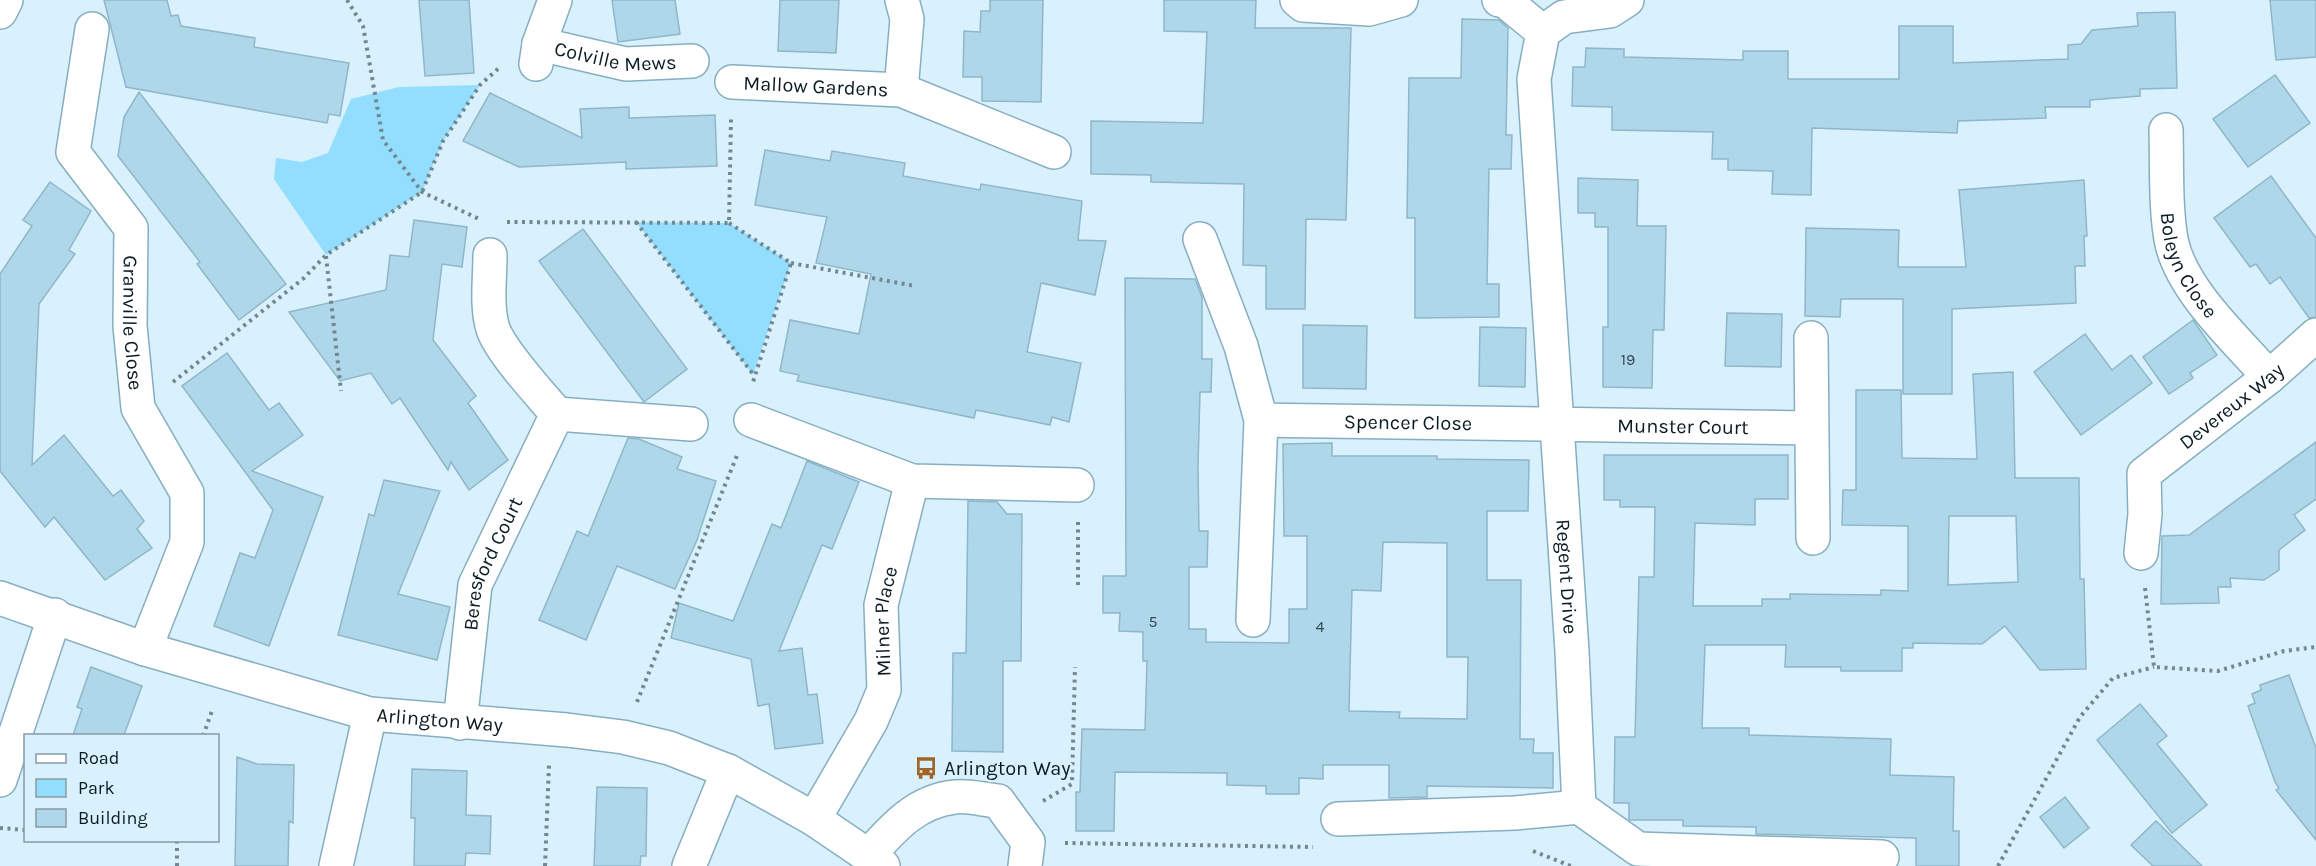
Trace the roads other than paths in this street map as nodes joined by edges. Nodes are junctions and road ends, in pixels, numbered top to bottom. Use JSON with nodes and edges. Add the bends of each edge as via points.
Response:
{"nodes":[{"id":1,"x":6,"y":0,"type":"edge"},
{"id":2,"x":555,"y":0,"type":"edge"},
{"id":3,"x":902,"y":0,"type":"edge"},
{"id":4,"x":1297,"y":0,"type":"edge"},
{"id":5,"x":1401,"y":0,"type":"edge"},
{"id":6,"x":1499,"y":0,"type":"edge"},
{"id":7,"x":1627,"y":0,"type":"edge"},
{"id":8,"x":0,"y":12,"type":"edge"},
{"id":9,"x":92,"y":29,"type":"dead end"},
{"id":10,"x":1543,"y":32,"type":"junction"},
{"id":11,"x":692,"y":61,"type":"dead end"},
{"id":12,"x":732,"y":82,"type":"road end"},
{"id":13,"x":901,"y":90,"type":"junction"},
{"id":14,"x":2166,"y":130,"type":"dead end"},
{"id":15,"x":1054,"y":152,"type":"dead end"},
{"id":16,"x":1200,"y":239,"type":"dead end"},
{"id":17,"x":490,"y":255,"type":"dead end"},
{"id":18,"x":2316,"y":335,"type":"edge"},
{"id":19,"x":1811,"y":338,"type":"dead end"},
{"id":20,"x":2269,"y":377,"type":"junction"},
{"id":21,"x":557,"y":414,"type":"junction"},
{"id":22,"x":751,"y":420,"type":"road end"},
{"id":23,"x":1261,"y":420,"type":"junction"},
{"id":24,"x":1555,"y":422,"type":"junction"},
{"id":25,"x":691,"y":424,"type":"dead end"},
{"id":26,"x":1810,"y":428,"type":"junction"},
{"id":27,"x":912,"y":481,"type":"junction"},
{"id":28,"x":1077,"y":485,"type":"road end"},
{"id":29,"x":1813,"y":538,"type":"dead end"},
{"id":30,"x":2142,"y":553,"type":"road end"},
{"id":31,"x":0,"y":598,"type":"edge"},
{"id":32,"x":55,"y":615,"type":"junction"},
{"id":33,"x":1253,"y":620,"type":"dead end"},
{"id":34,"x":146,"y":648,"type":"junction"},
{"id":35,"x":370,"y":714,"type":"junction"},
{"id":36,"x":460,"y":723,"type":"junction"},
{"id":37,"x":728,"y":771,"type":"junction"},
{"id":38,"x":0,"y":780,"type":"edge"},
{"id":39,"x":1580,"y":807,"type":"junction"},
{"id":40,"x":814,"y":819,"type":"junction"},
{"id":41,"x":1338,"y":819,"type":"dead end"},
{"id":42,"x":1022,"y":843,"type":"edge"},
{"id":43,"x":1882,"y":857,"type":"dead end"},
{"id":44,"x":876,"y":861,"type":"edge"},
{"id":45,"x":336,"y":866,"type":"edge"},
{"id":46,"x":689,"y":866,"type":"edge"}],
"edges":[{"from":1,"to":8,"type":"street"},
{"from":2,"to":11,"type":"street","name":"Colville Mews","via":[[538,54],[626,64]]},
{"from":3,"to":13,"type":"street","name":"Mallow Gardens","via":[[907,20]]},
{"from":4,"to":5,"type":"street","via":[[1303,5],[1369,9]]},
{"from":6,"to":10,"type":"street"},
{"from":7,"to":10,"type":"street","via":[[1610,11],[1564,17]]},
{"from":9,"to":34,"type":"street","name":"Granville Close","via":[[73,152],[131,228],[130,326],[138,408],[187,493],[187,542]]},
{"from":10,"to":24,"type":"street","name":"Regent Drive","via":[[1534,79]]},
{"from":12,"to":13,"type":"street","name":"Mallow Gardens"},
{"from":13,"to":15,"type":"street","name":"Mallow Gardens"},
{"from":14,"to":20,"type":"street","name":"Boleyn Close","via":[[2172,244],[2184,274]]},
{"from":16,"to":23,"type":"street","via":[[1241,346]]},
{"from":17,"to":21,"type":"street","via":[[489,301],[494,330],[519,369]]},
{"from":18,"to":20,"type":"street","name":"Devereux Way"},
{"from":19,"to":26,"type":"street"},
{"from":20,"to":30,"type":"street","name":"Devereux Way","via":[[2144,474]]},
{"from":21,"to":25,"type":"street"},
{"from":21,"to":36,"type":"street","name":"Beresford Court","via":[[475,585]]},
{"from":22,"to":27,"type":"street"},
{"from":23,"to":24,"type":"street","name":"Spencer Close"},
{"from":23,"to":33,"type":"street"},
{"from":24,"to":26,"type":"street","name":"Munster Court"},
{"from":24,"to":39,"type":"street","name":"Regent Drive"},
{"from":26,"to":29,"type":"street"},
{"from":27,"to":28,"type":"street"},
{"from":27,"to":40,"type":"street","name":"Milner Place","via":[[881,605],[884,690],[871,721]]},
{"from":31,"to":32,"type":"street","name":"Arlington Way"},
{"from":32,"to":34,"type":"street","name":"Arlington Way"},
{"from":32,"to":38,"type":"street"},
{"from":34,"to":35,"type":"street","name":"Arlington Way"},
{"from":35,"to":36,"type":"street","name":"Arlington Way"},
{"from":35,"to":45,"type":"street"},
{"from":36,"to":37,"type":"street","name":"Arlington Way","via":[[623,737],[669,748]]},
{"from":37,"to":40,"type":"street","name":"Arlington Way"},
{"from":37,"to":46,"type":"street"},
{"from":39,"to":41,"type":"street","via":[[1504,814]]},
{"from":39,"to":43,"type":"street","via":[[1638,849]]},
{"from":40,"to":44,"type":"street","name":"Arlington Way"},
{"from":42,"to":44,"type":"street","name":"Arlington Way","via":[[998,801],[956,796],[924,805],[897,823]]}]}
